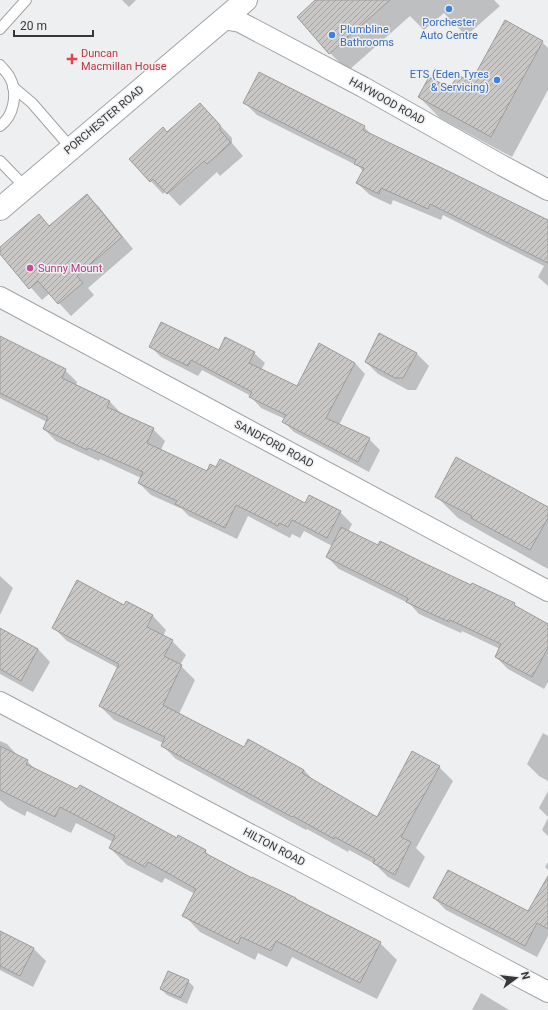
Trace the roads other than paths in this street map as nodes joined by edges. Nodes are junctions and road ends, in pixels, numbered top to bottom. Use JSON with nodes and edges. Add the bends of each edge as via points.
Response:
{"nodes":[{"id":1,"x":26,"y":0,"type":"edge"},
{"id":2,"x":246,"y":0,"type":"edge"},
{"id":3,"x":223,"y":19,"type":"junction"},
{"id":4,"x":0,"y":28,"type":"edge"},
{"id":5,"x":0,"y":65,"type":"edge"},
{"id":6,"x":13,"y":87,"type":"junction"},
{"id":7,"x":0,"y":126,"type":"edge"},
{"id":8,"x":71,"y":148,"type":"junction"},
{"id":9,"x":0,"y":161,"type":"edge"},
{"id":10,"x":25,"y":188,"type":"junction"},
{"id":11,"x":548,"y":190,"type":"edge"},
{"id":12,"x":0,"y":209,"type":"edge"},
{"id":13,"x":0,"y":297,"type":"edge"},
{"id":14,"x":548,"y":591,"type":"edge"},
{"id":15,"x":0,"y":702,"type":"edge"},
{"id":16,"x":548,"y":992,"type":"edge"}],
"edges":[{"from":1,"to":4,"type":"lane"},
{"from":2,"to":3,"type":"street","name":"PORCHESTER ROAD"},
{"from":3,"to":8,"type":"street","name":"PORCHESTER ROAD"},
{"from":3,"to":11,"type":"street","name":"HAYWOOD ROAD","via":[[240,22]]},
{"from":5,"to":6,"type":"lane"},
{"from":6,"to":7,"type":"lane","via":[[12,110]]},
{"from":6,"to":8,"type":"lane","via":[[32,103]]},
{"from":8,"to":10,"type":"street","name":"PORCHESTER ROAD"},
{"from":9,"to":10,"type":"lane"},
{"from":10,"to":12,"type":"street","name":"PORCHESTER ROAD"},
{"from":13,"to":14,"type":"street","name":"SANDFORD ROAD"},
{"from":15,"to":16,"type":"street","name":"HILTON ROAD"}]}
